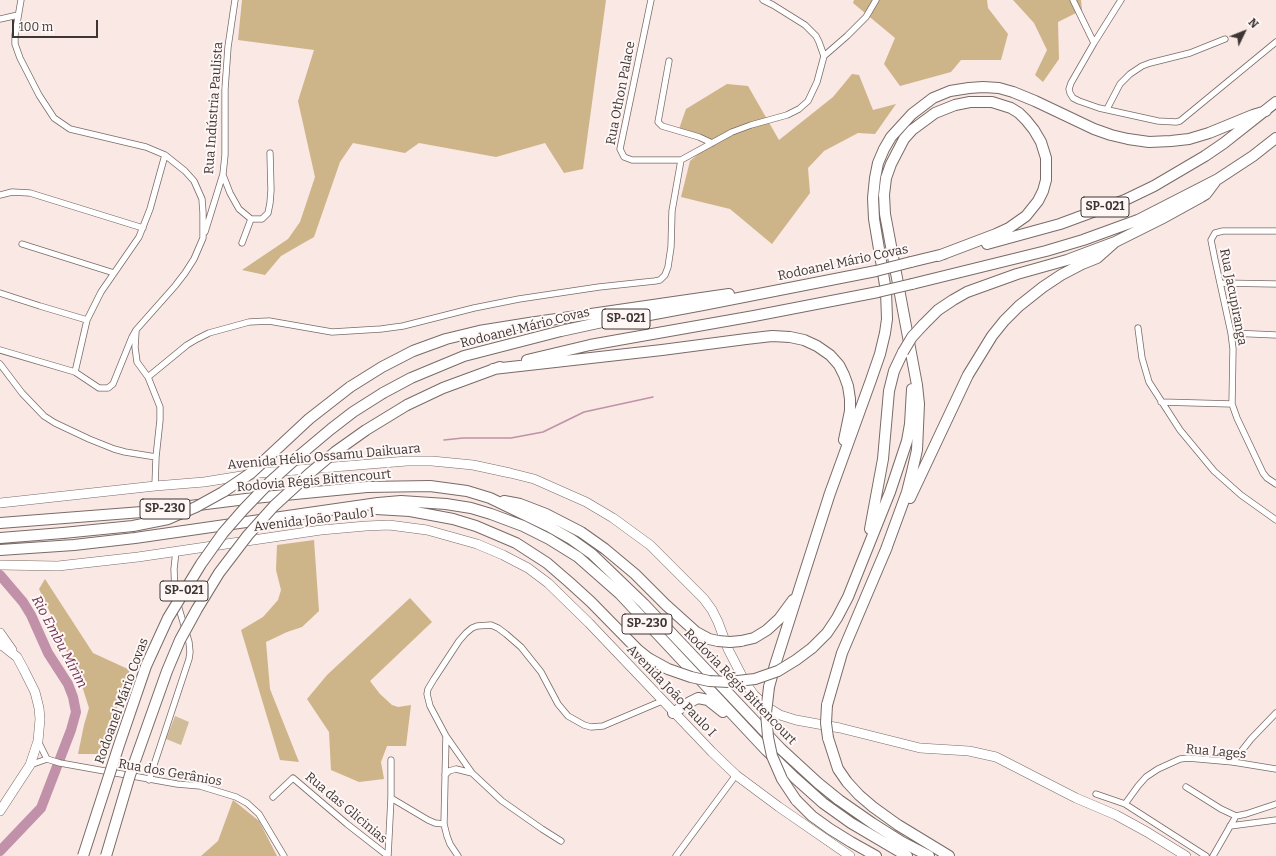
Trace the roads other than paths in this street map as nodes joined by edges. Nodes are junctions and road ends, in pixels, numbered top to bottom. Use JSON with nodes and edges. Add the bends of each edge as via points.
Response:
{"nodes":[{"id":1,"x":21,"y":0,"type":"edge"},
{"id":2,"x":235,"y":0,"type":"edge"},
{"id":3,"x":651,"y":0,"type":"edge"},
{"id":4,"x":763,"y":0,"type":"edge"},
{"id":5,"x":876,"y":0,"type":"edge"},
{"id":6,"x":1074,"y":0,"type":"edge"},
{"id":7,"x":1121,"y":0,"type":"edge"},
{"id":8,"x":18,"y":15,"type":"junction"},
{"id":9,"x":0,"y":18,"type":"edge"},
{"id":10,"x":1225,"y":39,"type":"dead end"},
{"id":11,"x":1276,"y":42,"type":"edge"},
{"id":12,"x":1094,"y":43,"type":"junction"},
{"id":13,"x":824,"y":56,"type":"junction"},
{"id":14,"x":669,"y":61,"type":"dead end"},
{"id":15,"x":1276,"y":102,"type":"edge"},
{"id":16,"x":1107,"y":109,"type":"junction"},
{"id":17,"x":1266,"y":111,"type":"junction"},
{"id":18,"x":1276,"y":138,"type":"edge"},
{"id":19,"x":712,"y":143,"type":"junction"},
{"id":20,"x":270,"y":152,"type":"dead end"},
{"id":21,"x":165,"y":155,"type":"junction"},
{"id":22,"x":681,"y":160,"type":"junction"},
{"id":23,"x":223,"y":174,"type":"junction"},
{"id":24,"x":1218,"y":179,"type":"junction"},
{"id":25,"x":0,"y":195,"type":"edge"},
{"id":26,"x":252,"y":219,"type":"junction"},
{"id":27,"x":143,"y":228,"type":"junction"},
{"id":28,"x":1276,"y":231,"type":"edge"},
{"id":29,"x":203,"y":238,"type":"junction"},
{"id":30,"x":1115,"y":242,"type":"junction"},
{"id":31,"x":22,"y":244,"type":"dead end"},
{"id":32,"x":242,"y":244,"type":"dead end"},
{"id":33,"x":938,"y":256,"type":"junction"},
{"id":34,"x":114,"y":274,"type":"junction"},
{"id":35,"x":1220,"y":283,"type":"junction"},
{"id":36,"x":1276,"y":284,"type":"edge"},
{"id":37,"x":794,"y":286,"type":"junction"},
{"id":38,"x":0,"y":293,"type":"edge"},
{"id":39,"x":87,"y":320,"type":"junction"},
{"id":40,"x":1138,"y":328,"type":"dead end"},
{"id":41,"x":136,"y":330,"type":"junction"},
{"id":42,"x":1231,"y":333,"type":"junction"},
{"id":43,"x":1276,"y":335,"type":"edge"},
{"id":44,"x":0,"y":350,"type":"edge"},
{"id":45,"x":907,"y":353,"type":"junction"},
{"id":46,"x":0,"y":364,"type":"edge"},
{"id":47,"x":493,"y":369,"type":"junction"},
{"id":48,"x":75,"y":372,"type":"junction"},
{"id":49,"x":148,"y":377,"type":"junction"},
{"id":50,"x":1161,"y":402,"type":"junction"},
{"id":51,"x":1232,"y":404,"type":"junction"},
{"id":52,"x":156,"y":457,"type":"junction"},
{"id":53,"x":1276,"y":484,"type":"edge"},
{"id":54,"x":155,"y":486,"type":"junction"},
{"id":55,"x":829,"y":496,"type":"junction"},
{"id":56,"x":490,"y":498,"type":"junction"},
{"id":57,"x":0,"y":503,"type":"edge"},
{"id":58,"x":336,"y":510,"type":"junction"},
{"id":59,"x":1276,"y":520,"type":"edge"},
{"id":60,"x":0,"y":523,"type":"edge"},
{"id":61,"x":2,"y":538,"type":"edge"},
{"id":62,"x":0,"y":550,"type":"edge"},
{"id":63,"x":176,"y":551,"type":"junction"},
{"id":64,"x":885,"y":552,"type":"junction"},
{"id":65,"x":864,"y":557,"type":"junction"},
{"id":66,"x":0,"y":558,"type":"edge"},
{"id":67,"x":4,"y":565,"type":"edge"},
{"id":68,"x":800,"y":590,"type":"junction"},
{"id":69,"x":0,"y":634,"type":"edge"},
{"id":70,"x":0,"y":645,"type":"edge"},
{"id":71,"x":17,"y":657,"type":"junction"},
{"id":72,"x":662,"y":701,"type":"junction"},
{"id":73,"x":673,"y":712,"type":"junction"},
{"id":74,"x":1276,"y":713,"type":"edge"},
{"id":75,"x":446,"y":736,"type":"junction"},
{"id":76,"x":38,"y":741,"type":"junction"},
{"id":77,"x":766,"y":750,"type":"junction"},
{"id":78,"x":49,"y":760,"type":"junction"},
{"id":79,"x":391,"y":760,"type":"dead end"},
{"id":80,"x":1232,"y":762,"type":"junction"},
{"id":81,"x":30,"y":765,"type":"junction"},
{"id":82,"x":1276,"y":769,"type":"edge"},
{"id":83,"x":472,"y":773,"type":"junction"},
{"id":84,"x":445,"y":775,"type":"junction"},
{"id":85,"x":736,"y":775,"type":"junction"},
{"id":86,"x":149,"y":780,"type":"junction"},
{"id":87,"x":1186,"y":787,"type":"dead end"},
{"id":88,"x":1096,"y":794,"type":"dead end"},
{"id":89,"x":273,"y":797,"type":"dead end"},
{"id":90,"x":391,"y":798,"type":"junction"},
{"id":91,"x":1125,"y":804,"type":"junction"},
{"id":92,"x":1276,"y":804,"type":"edge"},
{"id":93,"x":0,"y":812,"type":"edge"},
{"id":94,"x":1236,"y":816,"type":"junction"},
{"id":95,"x":1276,"y":820,"type":"edge"},
{"id":96,"x":1152,"y":822,"type":"junction"},
{"id":97,"x":444,"y":824,"type":"junction"},
{"id":98,"x":1230,"y":826,"type":"junction"},
{"id":99,"x":1147,"y":832,"type":"junction"},
{"id":100,"x":561,"y":841,"type":"dead end"},
{"id":101,"x":83,"y":856,"type":"edge"},
{"id":102,"x":106,"y":856,"type":"edge"},
{"id":103,"x":284,"y":856,"type":"edge"},
{"id":104,"x":388,"y":856,"type":"edge"},
{"id":105,"x":458,"y":856,"type":"edge"},
{"id":106,"x":676,"y":856,"type":"edge"},
{"id":107,"x":850,"y":856,"type":"edge"},
{"id":108,"x":876,"y":856,"type":"edge"},
{"id":109,"x":907,"y":856,"type":"edge"},
{"id":110,"x":929,"y":856,"type":"edge"},
{"id":111,"x":949,"y":856,"type":"edge"},
{"id":112,"x":1186,"y":856,"type":"edge"},
{"id":113,"x":1206,"y":856,"type":"edge"},
{"id":114,"x":1213,"y":856,"type":"edge"}],
"edges":[{"from":1,"to":8,"type":"street"},
{"from":2,"to":23,"type":"street","name":"Rua Indústria Paulista","via":[[225,89],[226,135]]},
{"from":3,"to":22,"type":"street","name":"Rua Othon Palace","via":[[620,148],[624,157],[632,160]]},
{"from":4,"to":13,"type":"street","via":[[805,25],[816,36]]},
{"from":5,"to":13,"type":"street","via":[[866,17]]},
{"from":6,"to":12,"type":"street"},
{"from":7,"to":12,"type":"street"},
{"from":8,"to":9,"type":"street"},
{"from":8,"to":21,"type":"street","via":[[15,35],[17,52],[54,118],[70,129],[146,147]]},
{"from":10,"to":16,"type":"street","via":[[1190,54],[1142,66],[1120,84]]},
{"from":11,"to":16,"type":"street","via":[[1180,121],[1158,121]]},
{"from":12,"to":16,"type":"street","via":[[1069,89],[1073,98]]},
{"from":13,"to":19,"type":"street","via":[[811,95],[799,109],[732,132]]},
{"from":14,"to":19,"type":"street","via":[[658,122],[662,126]]},
{"from":15,"to":17,"type":"highway","name":"Rodoanel Mário Covas","number":"SP-021"},
{"from":17,"to":33,"type":"highway","name":"Rodoanel Mário Covas","number":"SP-021","via":[[1205,156],[1125,200],[1060,224]]},
{"from":17,"to":55,"type":"highway","via":[[1209,133],[1171,142],[1135,140],[1111,135],[1034,100],[999,88],[950,91],[933,98],[912,114],[891,137],[878,163],[873,198],[886,291],[885,334]]},
{"from":18,"to":24,"type":"highway","number":"SP-021"},
{"from":19,"to":22,"type":"street"},
{"from":20,"to":26,"type":"street","via":[[272,190],[268,214],[262,219]]},
{"from":21,"to":27,"type":"street"},
{"from":21,"to":29,"type":"street","via":[[194,181],[202,199]]},
{"from":22,"to":49,"type":"street","via":[[672,211],[668,267],[660,280],[518,299],[380,330],[332,332],[269,321],[249,322],[197,338]]},
{"from":23,"to":26,"type":"street","via":[[234,201]]},
{"from":23,"to":29,"type":"street","name":"Rua Indústria Paulista"},
{"from":24,"to":30,"type":"highway","via":[[1206,194]]},
{"from":24,"to":47,"type":"highway","number":"SP-021","bridge":true,"via":[[1138,220],[1083,240],[1001,263],[878,292],[590,345]]},
{"from":25,"to":27,"type":"street","via":[[12,192],[30,193]]},
{"from":26,"to":32,"type":"street"},
{"from":27,"to":34,"type":"street"},
{"from":28,"to":35,"type":"street","name":"Rua Jacupiranga","via":[[1223,230],[1215,233],[1211,240]]},
{"from":29,"to":41,"type":"street","name":"Rua Indústria Paulista","via":[[185,273]]},
{"from":30,"to":45,"type":"highway","bridge":true,"via":[[1068,260],[1017,274],[967,292],[943,307],[923,325],[912,337]]},
{"from":30,"to":64,"type":"highway","via":[[1097,258],[1061,275],[1043,288],[1004,321],[992,336],[968,375]]},
{"from":31,"to":34,"type":"street"},
{"from":33,"to":37,"type":"highway","name":"Rodoanel Mário Covas","number":"SP-021","bridge":true,"via":[[876,271]]},
{"from":33,"to":45,"type":"highway","via":[[1009,228],[1026,216],[1043,191],[1046,158],[1041,142],[1026,120],[1011,108],[992,102],[970,102],[935,113],[904,139],[891,164],[886,178],[885,214],[904,311]]},
{"from":34,"to":39,"type":"street","via":[[101,292]]},
{"from":35,"to":36,"type":"street"},
{"from":35,"to":42,"type":"street","name":"Rua Jacupiranga"},
{"from":37,"to":61,"type":"highway","bridge":true,"via":[[689,299],[479,331],[446,339],[382,366],[350,387],[310,419],[251,473],[196,507],[168,519],[133,526]]},
{"from":37,"to":101,"type":"highway","name":"Rodoanel Mário Covas","number":"SP-021","bridge":true,"via":[[607,321],[477,352],[439,366],[383,393],[353,412],[300,455],[244,509],[201,564],[168,618],[146,666]]},
{"from":38,"to":39,"type":"street"},
{"from":39,"to":48,"type":"street"},
{"from":40,"to":50,"type":"street","via":[[1142,358],[1149,382]]},
{"from":41,"to":48,"type":"street","name":"Rua Indústria Paulista","via":[[110,387],[99,388]]},
{"from":41,"to":49,"type":"street","via":[[136,355]]},
{"from":42,"to":43,"type":"street"},
{"from":42,"to":51,"type":"street","name":"Rua Jacupiranga"},
{"from":44,"to":48,"type":"street"},
{"from":45,"to":64,"type":"highway","via":[[917,385],[919,404],[917,450],[907,492]]},
{"from":45,"to":65,"type":"highway","via":[[894,371],[889,391],[882,465]]},
{"from":45,"to":65,"type":"highway","via":[[913,380],[907,441]]},
{"from":46,"to":52,"type":"street","via":[[22,393],[44,416],[55,423],[114,449]]},
{"from":47,"to":55,"type":"highway","via":[[772,336],[804,340],[830,355],[839,365],[848,386],[850,411]]},
{"from":47,"to":102,"type":"highway","number":"SP-021","bridge":true,"via":[[407,405],[366,430],[310,473],[274,506],[248,535],[219,573],[180,640],[130,775]]},
{"from":49,"to":52,"type":"street","via":[[160,408]]},
{"from":50,"to":51,"type":"street"},
{"from":50,"to":59,"type":"street","via":[[1214,471],[1241,495]]},
{"from":51,"to":53,"type":"street","via":[[1263,473]]},
{"from":52,"to":54,"type":"street"},
{"from":54,"to":57,"type":"main road","name":"Avenida Hélio Ossamu Daikuara"},
{"from":54,"to":99,"type":"main road","name":"Avenida Hélio Ossamu Daikuara","via":[[204,482],[260,473],[407,461],[473,465],[534,479],[586,502],[650,545],[704,599],[718,622],[746,684],[767,707],[780,715],[920,748],[969,751],[996,757]]},
{"from":55,"to":68,"type":"highway"},
{"from":56,"to":60,"type":"highway","name":"Rodovia Régis Bittencourt","number":"SP-230","via":[[467,491],[430,486],[367,486],[142,512]]},
{"from":56,"to":68,"type":"highway","bridge":true,"via":[[520,504],[581,532],[635,574],[696,632],[709,639],[730,642],[754,638],[779,619]]},
{"from":56,"to":110,"type":"highway","name":"Rodovia Régis Bittencourt","number":"SP-230","via":[[548,526],[592,554],[644,604],[781,749],[818,783],[872,823]]},
{"from":58,"to":62,"type":"highway","name":"Rodovia Régis Bittencourt","number":"SP-230","via":[[135,538]]},
{"from":58,"to":65,"type":"highway","bridge":true,"via":[[386,509],[434,515],[476,526],[516,543],[547,563],[592,602],[648,658],[668,669],[709,681],[755,679],[778,671],[812,648],[837,618]]},
{"from":58,"to":77,"type":"highway","name":"Rodovia Régis Bittencourt","number":"SP-230","via":[[378,503],[446,504],[491,514],[550,539],[578,557],[620,594]]},
{"from":63,"to":67,"type":"main road","name":"Avenida João Paulo I","via":[[58,566]]},
{"from":63,"to":72,"type":"main road","name":"Avenida João Paulo I","via":[[366,526],[408,527],[448,535],[503,555],[528,568],[548,583]]},
{"from":63,"to":86,"type":"street","via":[[174,590],[190,652]]},
{"from":64,"to":111,"type":"highway","bridge":true,"via":[[834,678],[827,705],[828,738],[838,769],[859,795],[898,825]]},
{"from":66,"to":67,"type":"main road"},
{"from":68,"to":108,"type":"highway","bridge":true,"via":[[769,687],[766,713],[772,756],[782,779],[796,800],[812,816]]},
{"from":69,"to":71,"type":"main road"},
{"from":70,"to":71,"type":"main road"},
{"from":71,"to":76,"type":"main road","via":[[35,692],[39,708]]},
{"from":72,"to":73,"type":"main road","name":"Avenida João Paulo I"},
{"from":72,"to":75,"type":"street","via":[[603,726],[584,725],[568,716],[558,704],[541,672],[521,647],[498,628],[491,625],[477,626],[459,641],[428,689],[430,706]]},
{"from":73,"to":77,"type":"highway","via":[[698,698],[708,700]]},
{"from":73,"to":85,"type":"main road","name":"Avenida João Paulo I"},
{"from":74,"to":80,"type":"street"},
{"from":75,"to":83,"type":"street"},
{"from":75,"to":84,"type":"street"},
{"from":76,"to":78,"type":"street"},
{"from":76,"to":81,"type":"main road"},
{"from":77,"to":109,"type":"highway","name":"Rodovia Régis Bittencourt","number":"SP-230","via":[[823,803]]},
{"from":78,"to":81,"type":"street"},
{"from":78,"to":86,"type":"street","name":"Rua dos Gerânios"},
{"from":79,"to":90,"type":"street"},
{"from":80,"to":82,"type":"street","name":"Rua Lages"},
{"from":80,"to":91,"type":"street","name":"Rua Lages","via":[[1188,758],[1172,762],[1146,777]]},
{"from":81,"to":93,"type":"main road"},
{"from":83,"to":84,"type":"street","via":[[456,769]]},
{"from":83,"to":100,"type":"street","via":[[502,801]]},
{"from":84,"to":97,"type":"street"},
{"from":85,"to":106,"type":"street"},
{"from":85,"to":107,"type":"main road","name":"Avenida João Paulo I"},
{"from":86,"to":103,"type":"street","name":"Rua dos Gerânios","via":[[200,786],[247,803],[259,814]]},
{"from":87,"to":94,"type":"street"},
{"from":88,"to":91,"type":"street"},
{"from":89,"to":104,"type":"street","name":"Rua das Glicinias","via":[[293,778]]},
{"from":90,"to":97,"type":"street","via":[[428,820]]},
{"from":90,"to":104,"type":"street"},
{"from":91,"to":96,"type":"street"},
{"from":92,"to":94,"type":"street"},
{"from":94,"to":98,"type":"street"},
{"from":95,"to":98,"type":"street"},
{"from":96,"to":99,"type":"street"},
{"from":96,"to":113,"type":"street"},
{"from":97,"to":105,"type":"street","via":[[450,844]]},
{"from":98,"to":114,"type":"street"},
{"from":99,"to":112,"type":"main road","name":"Avenida Hélio Ossamu Daikuara"}]}
